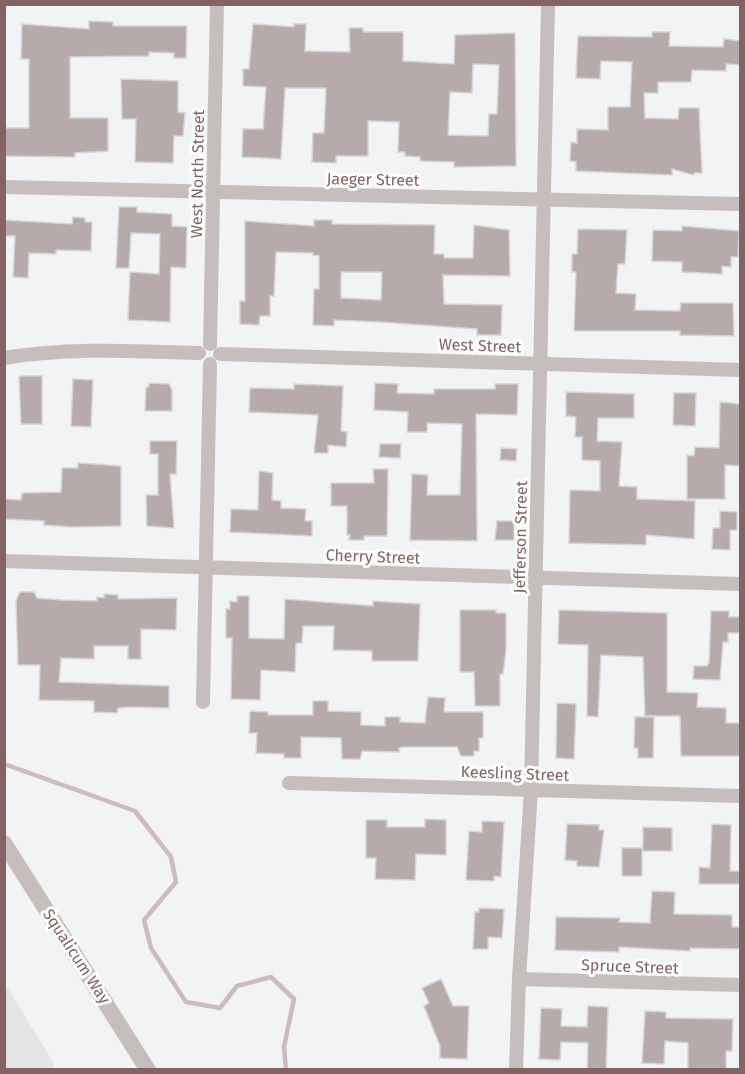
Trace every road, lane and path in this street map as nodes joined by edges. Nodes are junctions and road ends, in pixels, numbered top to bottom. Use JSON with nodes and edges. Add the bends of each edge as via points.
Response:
{"nodes":[{"id":1,"x":217,"y":4,"type":"edge"},
{"id":2,"x":548,"y":4,"type":"edge"},
{"id":3,"x":4,"y":187,"type":"edge"},
{"id":4,"x":213,"y":192,"type":"junction"},
{"id":5,"x":543,"y":199,"type":"junction"},
{"id":6,"x":741,"y":204,"type":"edge"},
{"id":7,"x":210,"y":354,"type":"junction"},
{"id":8,"x":4,"y":358,"type":"edge"},
{"id":9,"x":540,"y":364,"type":"junction"},
{"id":10,"x":741,"y":370,"type":"edge"},
{"id":11,"x":4,"y":561,"type":"edge"},
{"id":12,"x":206,"y":567,"type":"junction"},
{"id":13,"x":536,"y":578,"type":"junction"},
{"id":14,"x":741,"y":584,"type":"edge"},
{"id":15,"x":203,"y":702,"type":"dead end"},
{"id":16,"x":289,"y":783,"type":"dead end"},
{"id":17,"x":531,"y":790,"type":"junction"},
{"id":18,"x":741,"y":796,"type":"edge"},
{"id":19,"x":4,"y":843,"type":"edge"},
{"id":20,"x":519,"y":979,"type":"junction"},
{"id":21,"x":741,"y":986,"type":"edge"},
{"id":22,"x":148,"y":1070,"type":"edge"},
{"id":23,"x":516,"y":1070,"type":"edge"}],
"edges":[{"from":1,"to":4,"type":"street","name":"West North Street"},
{"from":2,"to":5,"type":"street","name":"Jefferson Street"},
{"from":3,"to":4,"type":"street","name":"Jaeger Street"},
{"from":4,"to":5,"type":"street","name":"Jaeger Street"},
{"from":4,"to":7,"type":"street","name":"West North Street"},
{"from":5,"to":6,"type":"street","name":"Jaeger Street"},
{"from":5,"to":9,"type":"street","name":"Jefferson Street"},
{"from":7,"to":8,"type":"street","name":"West Street","via":[[109,351],[31,353]]},
{"from":7,"to":9,"type":"street","name":"West Street"},
{"from":7,"to":12,"type":"street","name":"West North Street"},
{"from":9,"to":10,"type":"street","name":"West Street"},
{"from":9,"to":13,"type":"street","name":"Jefferson Street"},
{"from":11,"to":12,"type":"street","name":"Cherry Street"},
{"from":12,"to":13,"type":"street","name":"Cherry Street"},
{"from":12,"to":15,"type":"street","name":"West North Street"},
{"from":13,"to":14,"type":"street","name":"Cherry Street"},
{"from":13,"to":17,"type":"street","name":"Jefferson Street"},
{"from":16,"to":17,"type":"street","name":"Keesling Street"},
{"from":17,"to":18,"type":"street","name":"Keesling Street"},
{"from":17,"to":20,"type":"street","name":"Jefferson Street"},
{"from":19,"to":22,"type":"street","name":"Squalicum Way"},
{"from":20,"to":21,"type":"street","name":"Spruce Street"},
{"from":20,"to":23,"type":"street","name":"Jefferson Street"}]}
